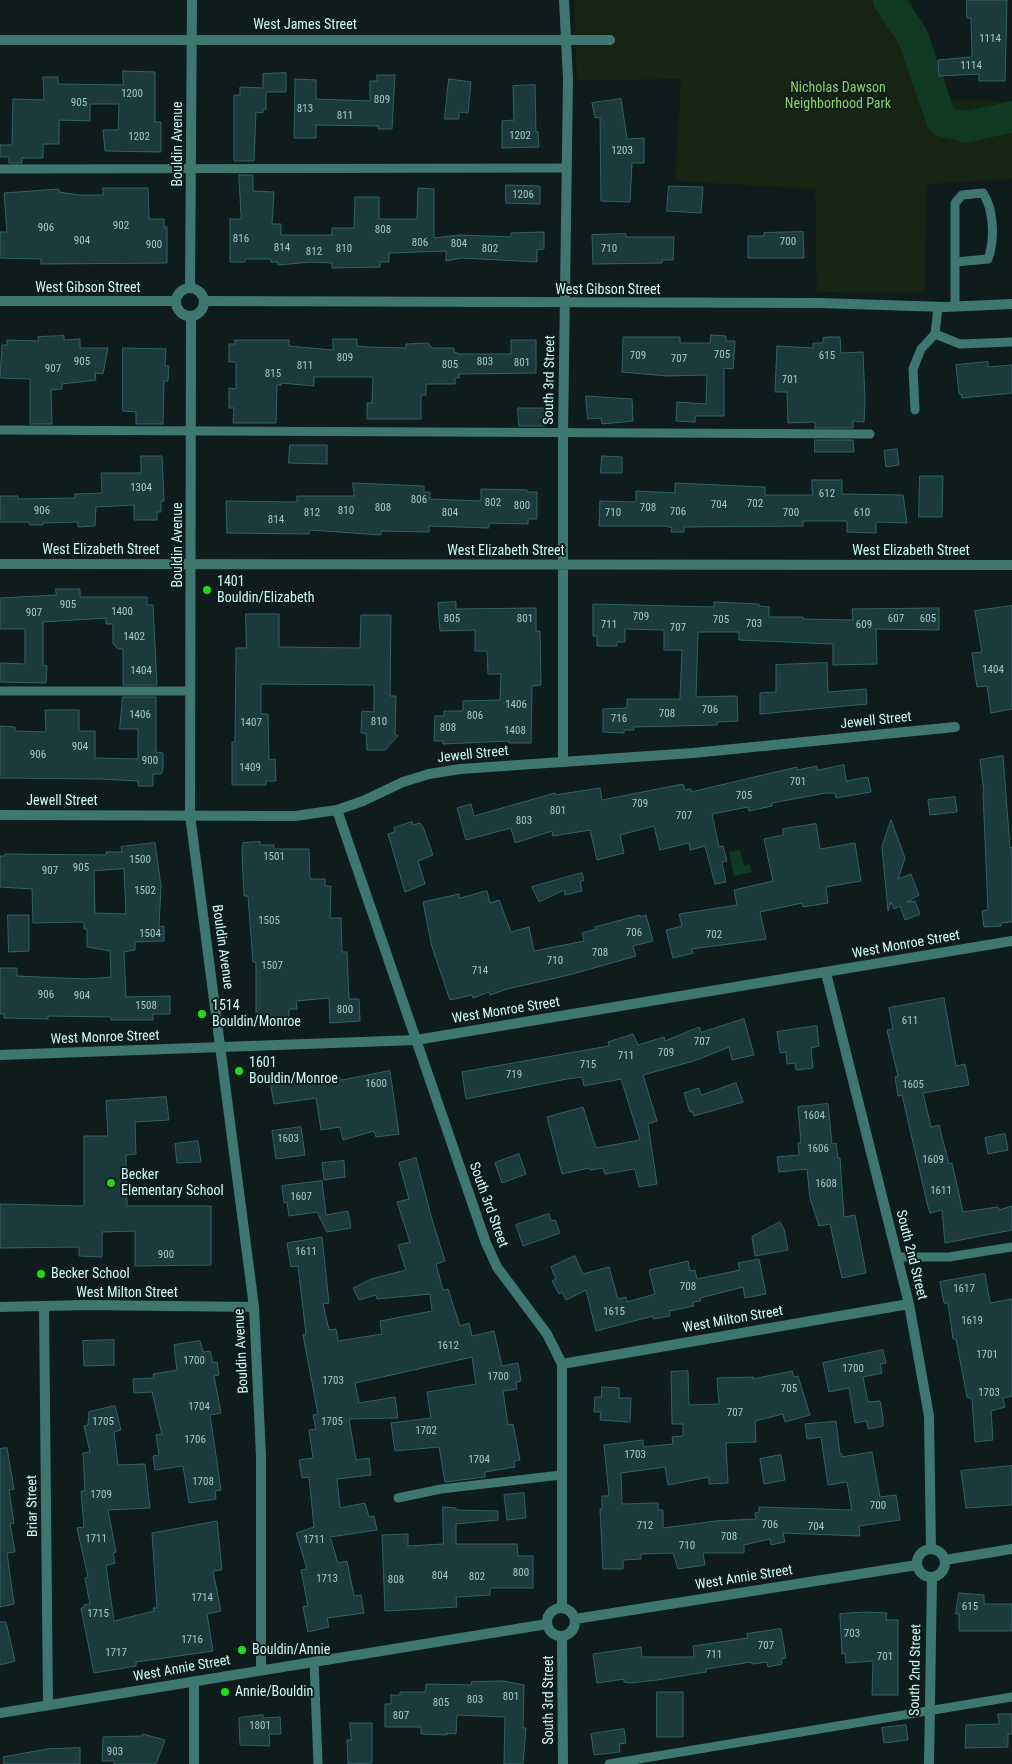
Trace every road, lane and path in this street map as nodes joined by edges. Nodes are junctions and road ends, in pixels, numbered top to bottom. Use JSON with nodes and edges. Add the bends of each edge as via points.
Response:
{"nodes":[{"id":1,"x":192,"y":0,"type":"edge"},
{"id":2,"x":564,"y":0,"type":"edge"},
{"id":3,"x":192,"y":39,"type":"junction"},
{"id":4,"x":0,"y":40,"type":"edge"},
{"id":5,"x":566,"y":40,"type":"junction"},
{"id":6,"x":610,"y":40,"type":"dead end"},
{"id":7,"x":566,"y":168,"type":"junction"},
{"id":8,"x":0,"y":169,"type":"edge"},
{"id":9,"x":192,"y":169,"type":"junction"},
{"id":10,"x":955,"y":262,"type":"junction"},
{"id":11,"x":190,"y":288,"type":"junction"},
{"id":12,"x":176,"y":301,"type":"junction"},
{"id":13,"x":204,"y":301,"type":"junction"},
{"id":14,"x":0,"y":302,"type":"edge"},
{"id":15,"x":564,"y":304,"type":"junction"},
{"id":16,"x":1012,"y":304,"type":"edge"},
{"id":17,"x":955,"y":306,"type":"junction"},
{"id":18,"x":938,"y":307,"type":"junction"},
{"id":19,"x":190,"y":316,"type":"junction"},
{"id":20,"x":935,"y":334,"type":"junction"},
{"id":21,"x":1012,"y":342,"type":"edge"},
{"id":22,"x":914,"y":410,"type":"dead end"},
{"id":23,"x":0,"y":430,"type":"edge"},
{"id":24,"x":191,"y":432,"type":"junction"},
{"id":25,"x":563,"y":434,"type":"junction"},
{"id":26,"x":870,"y":434,"type":"dead end"},
{"id":27,"x":0,"y":564,"type":"edge"},
{"id":28,"x":191,"y":564,"type":"junction"},
{"id":29,"x":563,"y":565,"type":"junction"},
{"id":30,"x":1012,"y":565,"type":"edge"},
{"id":31,"x":0,"y":691,"type":"edge"},
{"id":32,"x":190,"y":692,"type":"junction"},
{"id":33,"x":955,"y":727,"type":"dead end"},
{"id":34,"x":563,"y":761,"type":"junction"},
{"id":35,"x":337,"y":810,"type":"junction"},
{"id":36,"x":0,"y":815,"type":"edge"},
{"id":37,"x":190,"y":815,"type":"junction"},
{"id":38,"x":1012,"y":942,"type":"edge"},
{"id":39,"x":826,"y":973,"type":"junction"},
{"id":40,"x":416,"y":1040,"type":"junction"},
{"id":41,"x":222,"y":1048,"type":"junction"},
{"id":42,"x":0,"y":1055,"type":"edge"},
{"id":43,"x":1012,"y":1247,"type":"edge"},
{"id":44,"x":897,"y":1257,"type":"junction"},
{"id":45,"x":909,"y":1304,"type":"junction"},
{"id":46,"x":44,"y":1307,"type":"junction"},
{"id":47,"x":254,"y":1307,"type":"junction"},
{"id":48,"x":0,"y":1308,"type":"edge"},
{"id":49,"x":562,"y":1364,"type":"junction"},
{"id":50,"x":561,"y":1475,"type":"junction"},
{"id":51,"x":398,"y":1498,"type":"dead end"},
{"id":52,"x":931,"y":1549,"type":"junction"},
{"id":53,"x":1012,"y":1549,"type":"edge"},
{"id":54,"x":945,"y":1560,"type":"junction"},
{"id":55,"x":917,"y":1565,"type":"junction"},
{"id":56,"x":932,"y":1577,"type":"junction"},
{"id":57,"x":562,"y":1608,"type":"junction"},
{"id":58,"x":575,"y":1619,"type":"junction"},
{"id":59,"x":547,"y":1624,"type":"junction"},
{"id":60,"x":562,"y":1636,"type":"junction"},
{"id":61,"x":314,"y":1661,"type":"junction"},
{"id":62,"x":261,"y":1670,"type":"junction"},
{"id":63,"x":194,"y":1682,"type":"junction"},
{"id":64,"x":1012,"y":1697,"type":"edge"},
{"id":65,"x":48,"y":1705,"type":"junction"},
{"id":66,"x":929,"y":1711,"type":"junction"},
{"id":67,"x":0,"y":1713,"type":"edge"},
{"id":68,"x":194,"y":1764,"type":"edge"},
{"id":69,"x":318,"y":1764,"type":"edge"},
{"id":70,"x":563,"y":1764,"type":"edge"},
{"id":71,"x":609,"y":1764,"type":"edge"},
{"id":72,"x":929,"y":1764,"type":"edge"}],
"edges":[{"from":1,"to":3,"type":"street","name":"Bouldin Avenue"},
{"from":2,"to":5,"type":"street","name":"South 3rd Street"},
{"from":3,"to":4,"type":"street","name":"West James Street"},
{"from":3,"to":5,"type":"street","name":"West James Street"},
{"from":3,"to":9,"type":"street","name":"Bouldin Avenue"},
{"from":5,"to":6,"type":"street","name":"West James Street"},
{"from":5,"to":7,"type":"street","name":"South 3rd Street"},
{"from":7,"to":9,"type":"lane"},
{"from":7,"to":15,"type":"street","name":"South 3rd Street"},
{"from":8,"to":9,"type":"lane"},
{"from":9,"to":11,"type":"street","name":"Bouldin Avenue"},
{"from":10,"to":10,"type":"lane","via":[[955,203],[962,195],[983,193],[989,203],[993,247],[988,259]]},
{"from":10,"to":17,"type":"lane"},
{"from":11,"to":12,"type":"street","via":[[181,291]]},
{"from":11,"to":13,"type":"street","via":[[199,291]]},
{"from":12,"to":14,"type":"street","name":"West Gibson Street"},
{"from":12,"to":19,"type":"street","via":[[179,311]]},
{"from":13,"to":15,"type":"street","name":"West Gibson Street"},
{"from":13,"to":19,"type":"street","via":[[201,311]]},
{"from":15,"to":18,"type":"street","name":"West Gibson Street","via":[[819,303]]},
{"from":15,"to":25,"type":"street","name":"South 3rd Street"},
{"from":16,"to":17,"type":"street","name":"West Gibson Street"},
{"from":17,"to":18,"type":"street","name":"West Gibson Street"},
{"from":18,"to":20,"type":"lane"},
{"from":19,"to":24,"type":"street","name":"Bouldin Avenue"},
{"from":20,"to":21,"type":"lane","via":[[960,344]]},
{"from":20,"to":22,"type":"lane","via":[[921,349],[913,369]]},
{"from":23,"to":24,"type":"lane"},
{"from":24,"to":25,"type":"lane"},
{"from":24,"to":28,"type":"street","name":"Bouldin Avenue"},
{"from":25,"to":26,"type":"lane"},
{"from":25,"to":29,"type":"street","name":"South 3rd Street"},
{"from":27,"to":28,"type":"street","name":"West Elizabeth Street"},
{"from":28,"to":29,"type":"street","name":"West Elizabeth Street"},
{"from":28,"to":32,"type":"street","name":"Bouldin Avenue"},
{"from":29,"to":30,"type":"street","name":"West Elizabeth Street"},
{"from":29,"to":34,"type":"street","name":"South 3rd Street"},
{"from":31,"to":32,"type":"lane"},
{"from":32,"to":37,"type":"street","name":"Bouldin Avenue"},
{"from":33,"to":34,"type":"street","name":"Jewell Street","via":[[693,753]]},
{"from":34,"to":35,"type":"street","name":"Jewell Street","via":[[429,774]]},
{"from":35,"to":37,"type":"street","name":"Jewell Street","via":[[295,816]]},
{"from":35,"to":40,"type":"street","name":"South 3rd Street"},
{"from":36,"to":37,"type":"street","name":"Jewell Street"},
{"from":37,"to":41,"type":"street","name":"Bouldin Avenue"},
{"from":38,"to":39,"type":"street","name":"West Monroe Street"},
{"from":39,"to":40,"type":"street","name":"West Monroe Street"},
{"from":39,"to":44,"type":"street","name":"South 2nd Street"},
{"from":40,"to":41,"type":"street","name":"West Monroe Street"},
{"from":40,"to":49,"type":"street","name":"South 3rd Street","via":[[486,1243],[498,1267],[556,1349]]},
{"from":41,"to":42,"type":"street","name":"West Monroe Street"},
{"from":41,"to":47,"type":"street","name":"Bouldin Avenue"},
{"from":43,"to":44,"type":"lane","via":[[949,1257]]},
{"from":44,"to":45,"type":"street","name":"South 2nd Street"},
{"from":45,"to":49,"type":"street","name":"West Milton Street"},
{"from":45,"to":52,"type":"street","name":"South 2nd Street","via":[[929,1416]]},
{"from":46,"to":47,"type":"street","name":"West Milton Street"},
{"from":46,"to":48,"type":"street","name":"West Milton Street"},
{"from":46,"to":65,"type":"street","name":"Briar Street"},
{"from":47,"to":62,"type":"street","name":"Bouldin Avenue","via":[[261,1456]]},
{"from":49,"to":50,"type":"street","name":"South 3rd Street"},
{"from":50,"to":51,"type":"lane"},
{"from":50,"to":57,"type":"street","name":"South 3rd Street"},
{"from":52,"to":54,"type":"street","via":[[940,1552]]},
{"from":52,"to":55,"type":"street","via":[[922,1552]]},
{"from":53,"to":54,"type":"street"},
{"from":54,"to":56,"type":"street","via":[[942,1572]]},
{"from":55,"to":56,"type":"street","via":[[924,1575]]},
{"from":55,"to":58,"type":"street","name":"West Annie Street"},
{"from":56,"to":66,"type":"street","name":"South 2nd Street"},
{"from":57,"to":58,"type":"street"},
{"from":57,"to":59,"type":"street","via":[[549,1615]]},
{"from":58,"to":60,"type":"street","via":[[573,1631]]},
{"from":59,"to":60,"type":"street","via":[[554,1635]]},
{"from":59,"to":61,"type":"street","name":"West Annie Street"},
{"from":60,"to":70,"type":"street","name":"South 3rd Street"},
{"from":61,"to":62,"type":"street","name":"West Annie Street"},
{"from":61,"to":69,"type":"lane"},
{"from":62,"to":63,"type":"street","name":"West Annie Street"},
{"from":63,"to":65,"type":"street","name":"West Annie Street"},
{"from":63,"to":68,"type":"street"},
{"from":64,"to":66,"type":"lane"},
{"from":65,"to":67,"type":"street","name":"West Annie Street"},
{"from":66,"to":71,"type":"lane"},
{"from":66,"to":72,"type":"street","name":"South 2nd Street"}]}
